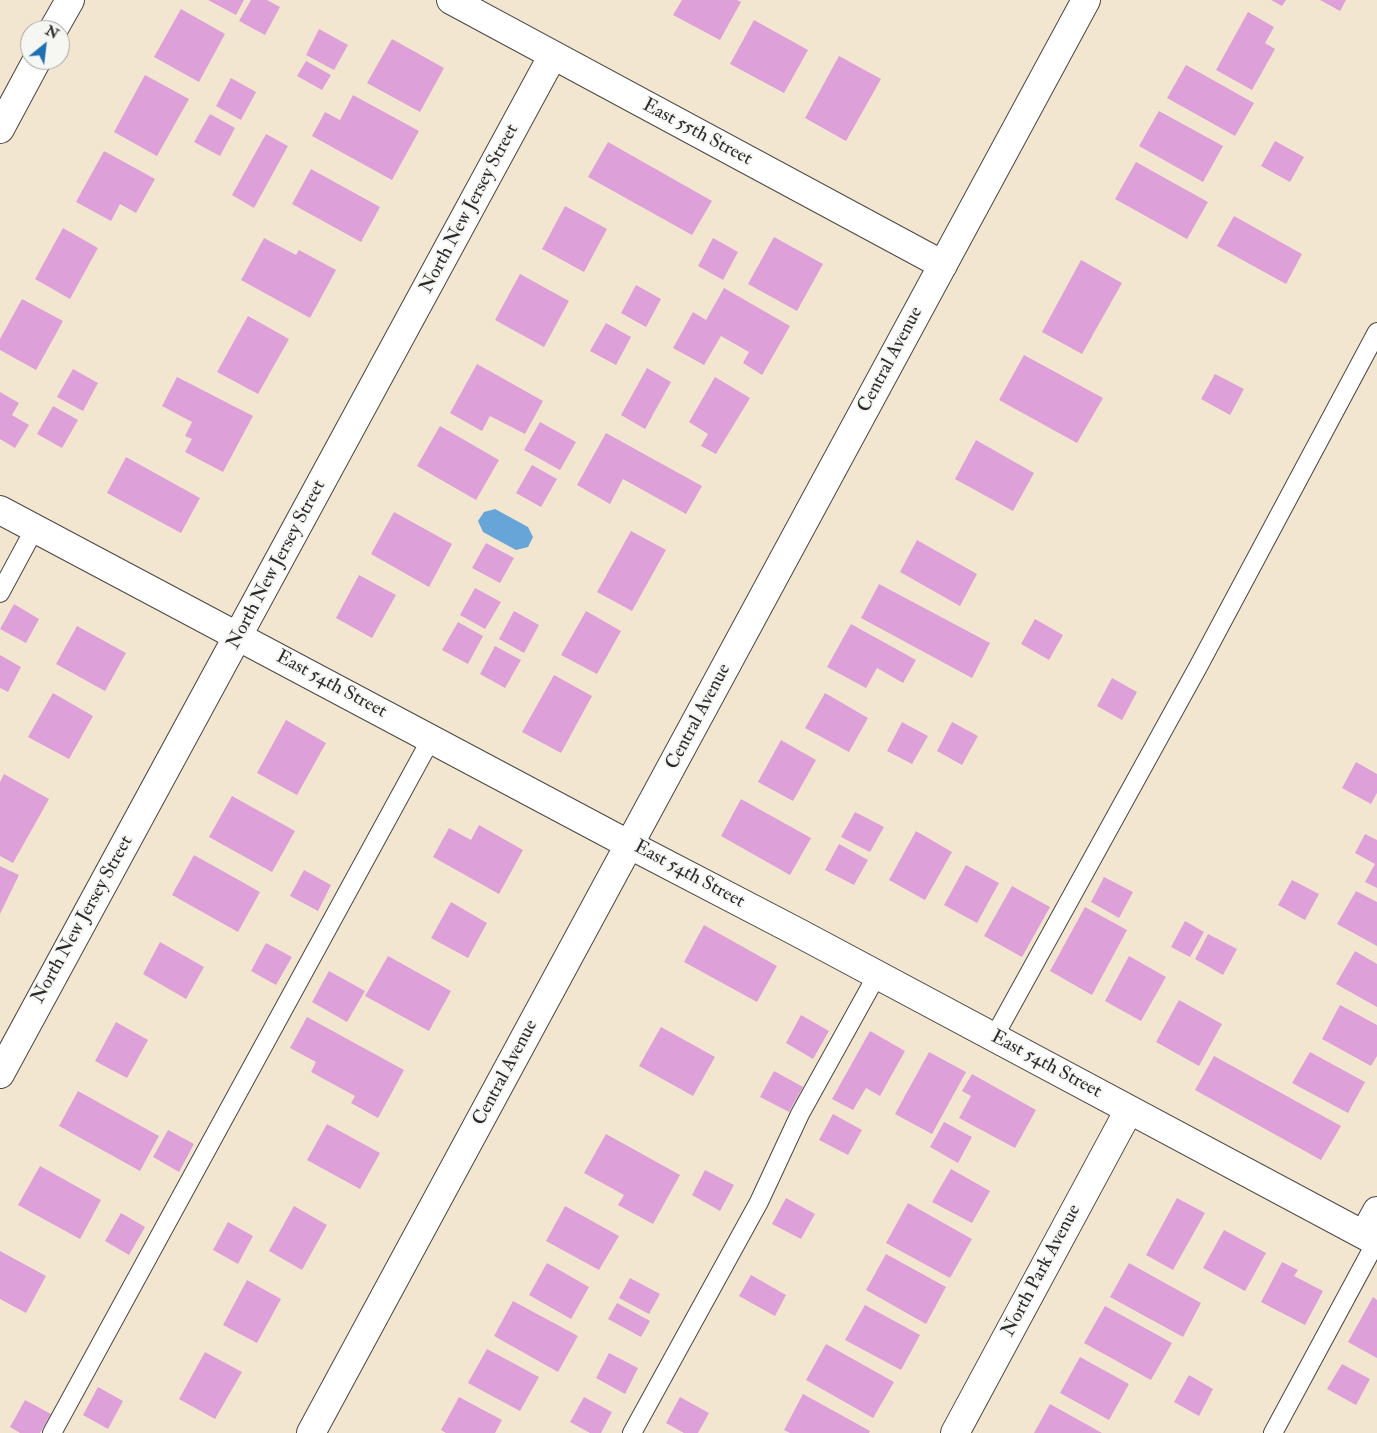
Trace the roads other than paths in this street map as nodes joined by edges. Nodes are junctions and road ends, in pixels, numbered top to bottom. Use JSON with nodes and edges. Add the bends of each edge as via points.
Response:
{"nodes":[{"id":1,"x":70,"y":0,"type":"edge"},
{"id":2,"x":451,"y":0,"type":"edge"},
{"id":3,"x":1086,"y":0,"type":"edge"},
{"id":4,"x":59,"y":20,"type":"edge"},
{"id":5,"x":553,"y":55,"type":"junction"},
{"id":6,"x":32,"y":70,"type":"edge"},
{"id":7,"x":0,"y":129,"type":"edge"},
{"id":8,"x":942,"y":265,"type":"junction"},
{"id":9,"x":1377,"y":332,"type":"edge"},
{"id":10,"x":0,"y":510,"type":"edge"},
{"id":11,"x":35,"y":528,"type":"junction"},
{"id":12,"x":0,"y":593,"type":"edge"},
{"id":13,"x":238,"y":636,"type":"junction"},
{"id":14,"x":431,"y":739,"type":"junction"},
{"id":15,"x":630,"y":845,"type":"junction"},
{"id":16,"x":877,"y":975,"type":"junction"},
{"id":17,"x":994,"y":1037,"type":"junction"},
{"id":18,"x":0,"y":1074,"type":"edge"},
{"id":19,"x":1129,"y":1110,"type":"junction"},
{"id":20,"x":1377,"y":1211,"type":"edge"},
{"id":21,"x":1372,"y":1240,"type":"edge"},
{"id":22,"x":52,"y":1433,"type":"edge"},
{"id":23,"x":311,"y":1433,"type":"edge"},
{"id":24,"x":632,"y":1433,"type":"edge"},
{"id":25,"x":955,"y":1433,"type":"edge"},
{"id":26,"x":1273,"y":1433,"type":"edge"}],
"edges":[{"from":1,"to":4,"type":"street"},
{"from":2,"to":5,"type":"street","name":"East 55th Street"},
{"from":3,"to":8,"type":"street","name":"Central Avenue"},
{"from":5,"to":8,"type":"street","name":"East 55th Street"},
{"from":5,"to":13,"type":"street","name":"North New Jersey Street"},
{"from":6,"to":7,"type":"street"},
{"from":8,"to":15,"type":"street","name":"Central Avenue"},
{"from":9,"to":17,"type":"lane","via":[[1198,667]]},
{"from":10,"to":11,"type":"street","name":"East 54th Street"},
{"from":11,"to":12,"type":"lane"},
{"from":11,"to":13,"type":"street","name":"East 54th Street"},
{"from":13,"to":14,"type":"street","name":"East 54th Street"},
{"from":13,"to":18,"type":"street","name":"North New Jersey Street"},
{"from":14,"to":15,"type":"street","name":"East 54th Street"},
{"from":14,"to":22,"type":"lane"},
{"from":15,"to":16,"type":"street","name":"East 54th Street"},
{"from":15,"to":23,"type":"street","name":"Central Avenue"},
{"from":16,"to":17,"type":"street","name":"East 54th Street"},
{"from":16,"to":24,"type":"lane","via":[[800,1114],[759,1202]]},
{"from":17,"to":19,"type":"street","name":"East 54th Street"},
{"from":19,"to":21,"type":"street","name":"East 54th Street"},
{"from":19,"to":25,"type":"street","name":"North Park Avenue"},
{"from":20,"to":21,"type":"street"},
{"from":21,"to":26,"type":"lane"}]}
